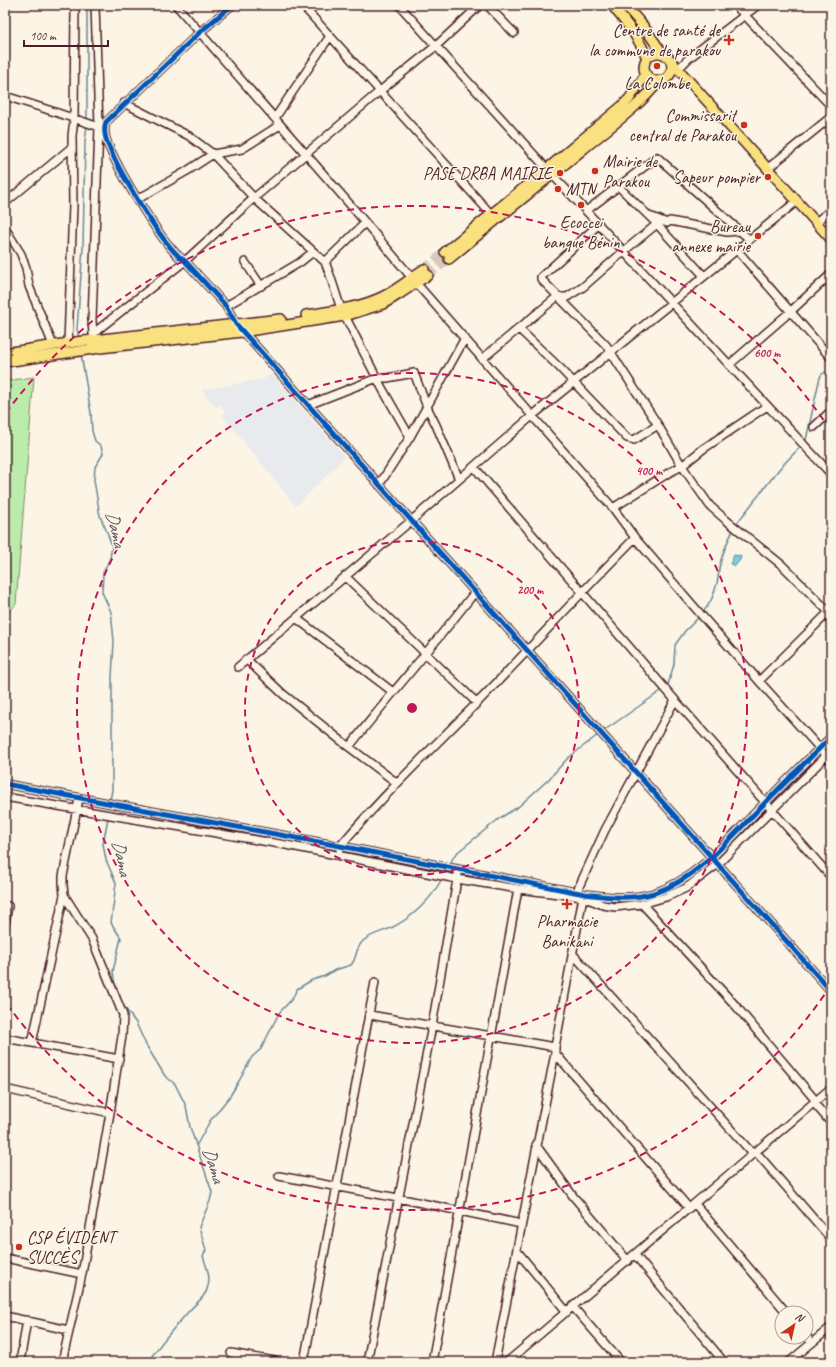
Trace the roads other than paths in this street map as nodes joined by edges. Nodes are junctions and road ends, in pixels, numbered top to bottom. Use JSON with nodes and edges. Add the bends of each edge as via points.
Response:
{"nodes":[{"id":1,"x":75,"y":5,"type":"edge"},
{"id":2,"x":95,"y":5,"type":"edge"},
{"id":3,"x":176,"y":5,"type":"edge"},
{"id":4,"x":232,"y":5,"type":"edge"},
{"id":5,"x":302,"y":5,"type":"edge"},
{"id":6,"x":399,"y":5,"type":"edge"},
{"id":7,"x":480,"y":5,"type":"edge"},
{"id":8,"x":487,"y":5,"type":"edge"},
{"id":9,"x":612,"y":5,"type":"edge"},
{"id":10,"x":625,"y":5,"type":"edge"},
{"id":11,"x":735,"y":5,"type":"edge"},
{"id":12,"x":758,"y":5,"type":"edge"},
{"id":13,"x":744,"y":16,"type":"junction"},
{"id":14,"x":199,"y":33,"type":"junction"},
{"id":15,"x":514,"y":33,"type":"dead end"},
{"id":16,"x":330,"y":36,"type":"junction"},
{"id":17,"x":436,"y":46,"type":"junction"},
{"id":18,"x":663,"y":54,"type":"junction"},
{"id":19,"x":647,"y":58,"type":"junction"},
{"id":20,"x":674,"y":71,"type":"junction"},
{"id":21,"x":646,"y":74,"type":"junction"},
{"id":22,"x":660,"y":80,"type":"junction"},
{"id":23,"x":380,"y":91,"type":"junction"},
{"id":24,"x":5,"y":96,"type":"edge"},
{"id":25,"x":124,"y":103,"type":"junction"},
{"id":26,"x":831,"y":106,"type":"edge"},
{"id":27,"x":831,"y":117,"type":"edge"},
{"id":28,"x":274,"y":118,"type":"junction"},
{"id":29,"x":78,"y":120,"type":"junction"},
{"id":30,"x":280,"y":125,"type":"junction"},
{"id":31,"x":98,"y":127,"type":"junction"},
{"id":32,"x":72,"y":147,"type":"junction"},
{"id":33,"x":212,"y":154,"type":"junction"},
{"id":34,"x":306,"y":154,"type":"junction"},
{"id":35,"x":767,"y":169,"type":"junction"},
{"id":36,"x":550,"y":172,"type":"junction"},
{"id":37,"x":618,"y":186,"type":"junction"},
{"id":38,"x":254,"y":198,"type":"junction"},
{"id":39,"x":138,"y":199,"type":"junction"},
{"id":40,"x":797,"y":201,"type":"junction"},
{"id":41,"x":5,"y":203,"type":"edge"},
{"id":42,"x":831,"y":210,"type":"edge"},
{"id":43,"x":586,"y":211,"type":"junction"},
{"id":44,"x":492,"y":214,"type":"junction"},
{"id":45,"x":650,"y":217,"type":"junction"},
{"id":46,"x":816,"y":222,"type":"junction"},
{"id":47,"x":365,"y":223,"type":"junction"},
{"id":48,"x":598,"y":224,"type":"junction"},
{"id":49,"x":657,"y":224,"type":"junction"},
{"id":50,"x":5,"y":228,"type":"edge"},
{"id":51,"x":739,"y":231,"type":"junction"},
{"id":52,"x":831,"y":239,"type":"edge"},
{"id":53,"x":749,"y":240,"type":"junction"},
{"id":54,"x":737,"y":250,"type":"junction"},
{"id":55,"x":624,"y":251,"type":"junction"},
{"id":56,"x":313,"y":252,"type":"junction"},
{"id":57,"x":185,"y":261,"type":"junction"},
{"id":58,"x":245,"y":262,"type":"dead end"},
{"id":59,"x":325,"y":262,"type":"junction"},
{"id":60,"x":426,"y":272,"type":"tunnel mouth"},
{"id":61,"x":831,"y":274,"type":"edge"},
{"id":62,"x":704,"y":276,"type":"junction"},
{"id":63,"x":414,"y":280,"type":"junction"},
{"id":64,"x":260,"y":286,"type":"junction"},
{"id":65,"x":558,"y":296,"type":"junction"},
{"id":66,"x":671,"y":302,"type":"junction"},
{"id":67,"x":226,"y":306,"type":"junction"},
{"id":68,"x":790,"y":312,"type":"junction"},
{"id":69,"x":343,"y":313,"type":"junction"},
{"id":70,"x":236,"y":324,"type":"junction"},
{"id":71,"x":518,"y":328,"type":"junction"},
{"id":72,"x":242,"y":332,"type":"junction"},
{"id":73,"x":465,"y":338,"type":"junction"},
{"id":74,"x":93,"y":341,"type":"junction"},
{"id":75,"x":53,"y":345,"type":"junction"},
{"id":76,"x":74,"y":346,"type":"junction"},
{"id":77,"x":5,"y":353,"type":"edge"},
{"id":78,"x":610,"y":353,"type":"junction"},
{"id":79,"x":831,"y":358,"type":"edge"},
{"id":80,"x":482,"y":359,"type":"junction"},
{"id":81,"x":5,"y":362,"type":"edge"},
{"id":82,"x":729,"y":364,"type":"junction"},
{"id":83,"x":377,"y":378,"type":"junction"},
{"id":84,"x":574,"y":382,"type":"junction"},
{"id":85,"x":308,"y":406,"type":"junction"},
{"id":86,"x":767,"y":406,"type":"junction"},
{"id":87,"x":428,"y":407,"type":"junction"},
{"id":88,"x":831,"y":411,"type":"edge"},
{"id":89,"x":532,"y":416,"type":"junction"},
{"id":90,"x":658,"y":425,"type":"junction"},
{"id":91,"x":814,"y":427,"type":"dead end"},
{"id":92,"x":410,"y":437,"type":"junction"},
{"id":93,"x":682,"y":466,"type":"junction"},
{"id":94,"x":474,"y":467,"type":"junction"},
{"id":95,"x":831,"y":474,"type":"edge"},
{"id":96,"x":459,"y":479,"type":"junction"},
{"id":97,"x":379,"y":485,"type":"junction"},
{"id":98,"x":613,"y":508,"type":"junction"},
{"id":99,"x":411,"y":521,"type":"junction"},
{"id":100,"x":635,"y":538,"type":"junction"},
{"id":101,"x":345,"y":576,"type":"junction"},
{"id":102,"x":582,"y":591,"type":"junction"},
{"id":103,"x":475,"y":592,"type":"junction"},
{"id":104,"x":830,"y":611,"type":"edge"},
{"id":105,"x":296,"y":618,"type":"junction"},
{"id":106,"x":527,"y":650,"type":"junction"},
{"id":107,"x":427,"y":653,"type":"junction"},
{"id":108,"x":246,"y":659,"type":"junction"},
{"id":109,"x":238,"y":667,"type":"dead end"},
{"id":110,"x":759,"y":681,"type":"junction"},
{"id":111,"x":393,"y":692,"type":"junction"},
{"id":112,"x":675,"y":700,"type":"junction"},
{"id":113,"x":477,"y":703,"type":"junction"},
{"id":114,"x":831,"y":738,"type":"edge"},
{"id":115,"x":348,"y":747,"type":"junction"},
{"id":116,"x":820,"y":748,"type":"junction"},
{"id":117,"x":830,"y":756,"type":"edge"},
{"id":118,"x":636,"y":772,"type":"junction"},
{"id":119,"x":397,"y":783,"type":"junction"},
{"id":120,"x":5,"y":784,"type":"edge"},
{"id":121,"x":5,"y":797,"type":"edge"},
{"id":122,"x":79,"y":799,"type":"junction"},
{"id":123,"x":765,"y":802,"type":"junction"},
{"id":124,"x":77,"y":810,"type":"junction"},
{"id":125,"x":772,"y":810,"type":"junction"},
{"id":126,"x":340,"y":846,"type":"junction"},
{"id":127,"x":340,"y":855,"type":"junction"},
{"id":128,"x":712,"y":857,"type":"junction"},
{"id":129,"x":718,"y":864,"type":"junction"},
{"id":130,"x":459,"y":868,"type":"junction"},
{"id":131,"x":831,"y":877,"type":"edge"},
{"id":132,"x":457,"y":879,"type":"junction"},
{"id":133,"x":518,"y":889,"type":"junction"},
{"id":134,"x":577,"y":891,"type":"junction"},
{"id":135,"x":64,"y":895,"type":"junction"},
{"id":136,"x":584,"y":895,"type":"junction"},
{"id":137,"x":642,"y":904,"type":"junction"},
{"id":138,"x":8,"y":906,"type":"dead end"},
{"id":139,"x":5,"y":924,"type":"edge"},
{"id":140,"x":572,"y":953,"type":"junction"},
{"id":141,"x":375,"y":982,"type":"dead end"},
{"id":142,"x":831,"y":991,"type":"edge"},
{"id":143,"x":370,"y":1015,"type":"junction"},
{"id":144,"x":432,"y":1026,"type":"junction"},
{"id":145,"x":492,"y":1036,"type":"junction"},
{"id":146,"x":5,"y":1038,"type":"edge"},
{"id":147,"x":32,"y":1043,"type":"junction"},
{"id":148,"x":555,"y":1050,"type":"junction"},
{"id":149,"x":119,"y":1059,"type":"junction"},
{"id":150,"x":831,"y":1088,"type":"edge"},
{"id":151,"x":5,"y":1089,"type":"edge"},
{"id":152,"x":815,"y":1102,"type":"junction"},
{"id":153,"x":110,"y":1114,"type":"junction"},
{"id":154,"x":831,"y":1123,"type":"edge"},
{"id":155,"x":536,"y":1145,"type":"junction"},
{"id":156,"x":755,"y":1153,"type":"junction"},
{"id":157,"x":279,"y":1176,"type":"dead end"},
{"id":158,"x":337,"y":1186,"type":"junction"},
{"id":159,"x":398,"y":1198,"type":"junction"},
{"id":160,"x":692,"y":1206,"type":"junction"},
{"id":161,"x":460,"y":1211,"type":"junction"},
{"id":162,"x":521,"y":1224,"type":"junction"},
{"id":163,"x":831,"y":1239,"type":"edge"},
{"id":164,"x":517,"y":1251,"type":"junction"},
{"id":165,"x":635,"y":1255,"type":"junction"},
{"id":166,"x":5,"y":1258,"type":"edge"},
{"id":167,"x":628,"y":1261,"type":"junction"},
{"id":168,"x":82,"y":1274,"type":"junction"},
{"id":169,"x":780,"y":1305,"type":"edge"},
{"id":170,"x":570,"y":1310,"type":"junction"},
{"id":171,"x":5,"y":1316,"type":"edge"},
{"id":172,"x":27,"y":1320,"type":"junction"},
{"id":173,"x":831,"y":1327,"type":"edge"},
{"id":174,"x":68,"y":1330,"type":"junction"},
{"id":175,"x":814,"y":1341,"type":"edge"},
{"id":176,"x":810,"y":1345,"type":"edge"},
{"id":177,"x":231,"y":1353,"type":"dead end"},
{"id":178,"x":243,"y":1359,"type":"edge"},
{"id":179,"x":512,"y":1361,"type":"edge"},
{"id":180,"x":20,"y":1362,"type":"edge"},
{"id":181,"x":62,"y":1362,"type":"edge"},
{"id":182,"x":280,"y":1362,"type":"edge"},
{"id":183,"x":304,"y":1362,"type":"edge"},
{"id":184,"x":367,"y":1362,"type":"edge"},
{"id":185,"x":432,"y":1362,"type":"edge"},
{"id":186,"x":495,"y":1362,"type":"edge"},
{"id":187,"x":621,"y":1362,"type":"edge"},
{"id":188,"x":724,"y":1362,"type":"edge"},
{"id":189,"x":789,"y":1362,"type":"edge"}],
"edges":[{"from":1,"to":29,"type":"street"},
{"from":2,"to":31,"type":"street"},
{"from":3,"to":14,"type":"street"},
{"from":4,"to":14,"type":"street"},
{"from":5,"to":16,"type":"street"},
{"from":6,"to":17,"type":"street"},
{"from":7,"to":17,"type":"street"},
{"from":8,"to":15,"type":"street"},
{"from":9,"to":19,"type":"main road","via":[[639,39]]},
{"from":10,"to":18,"type":"main road"},
{"from":11,"to":13,"type":"street"},
{"from":12,"to":13,"type":"street"},
{"from":13,"to":20,"type":"street"},
{"from":13,"to":26,"type":"street"},
{"from":14,"to":25,"type":"street"},
{"from":14,"to":28,"type":"street"},
{"from":16,"to":23,"type":"street"},
{"from":16,"to":28,"type":"street"},
{"from":17,"to":23,"type":"street"},
{"from":17,"to":36,"type":"street"},
{"from":18,"to":19,"type":"main road","via":[[652,54]]},
{"from":18,"to":20,"type":"main road","via":[[671,61]]},
{"from":19,"to":21,"type":"main road","via":[[644,69]]},
{"from":20,"to":22,"type":"main road"},
{"from":20,"to":35,"type":"main road","via":[[686,77]]},
{"from":21,"to":22,"type":"main road"},
{"from":21,"to":36,"type":"main road","via":[[629,99]]},
{"from":22,"to":36,"type":"main road","via":[[635,106]]},
{"from":23,"to":34,"type":"street"},
{"from":23,"to":44,"type":"street"},
{"from":24,"to":29,"type":"street"},
{"from":25,"to":31,"type":"street"},
{"from":25,"to":33,"type":"street","via":[[189,136]]},
{"from":27,"to":35,"type":"street"},
{"from":28,"to":30,"type":"street"},
{"from":29,"to":31,"type":"street"},
{"from":29,"to":32,"type":"street"},
{"from":30,"to":33,"type":"street","via":[[242,149]]},
{"from":30,"to":34,"type":"street"},
{"from":31,"to":39,"type":"street"},
{"from":31,"to":74,"type":"street"},
{"from":32,"to":41,"type":"street"},
{"from":32,"to":76,"type":"street"},
{"from":33,"to":38,"type":"street"},
{"from":33,"to":39,"type":"street"},
{"from":34,"to":38,"type":"street"},
{"from":34,"to":47,"type":"street"},
{"from":35,"to":40,"type":"main road"},
{"from":36,"to":43,"type":"street"},
{"from":36,"to":44,"type":"main road"},
{"from":36,"to":44,"type":"main road","via":[[447,256]]},
{"from":37,"to":43,"type":"street"},
{"from":37,"to":45,"type":"street"},
{"from":37,"to":51,"type":"street","via":[[657,157]]},
{"from":38,"to":56,"type":"street"},
{"from":38,"to":57,"type":"street"},
{"from":39,"to":57,"type":"street","via":[[160,234]]},
{"from":40,"to":46,"type":"main road"},
{"from":40,"to":53,"type":"street"},
{"from":42,"to":46,"type":"street"},
{"from":43,"to":48,"type":"street"},
{"from":45,"to":49,"type":"street"},
{"from":45,"to":51,"type":"street","via":[[667,223],[672,221],[727,232]]},
{"from":46,"to":52,"type":"main road"},
{"from":47,"to":59,"type":"street"},
{"from":47,"to":63,"type":"street"},
{"from":48,"to":55,"type":"street"},
{"from":48,"to":65,"type":"street","via":[[541,277]]},
{"from":49,"to":55,"type":"street"},
{"from":49,"to":62,"type":"street"},
{"from":50,"to":75,"type":"street","via":[[21,254],[29,286]]},
{"from":51,"to":53,"type":"street"},
{"from":53,"to":54,"type":"street"},
{"from":54,"to":62,"type":"street"},
{"from":54,"to":68,"type":"street"},
{"from":55,"to":65,"type":"street","via":[[583,287],[567,297]]},
{"from":55,"to":66,"type":"street"},
{"from":56,"to":59,"type":"street"},
{"from":56,"to":64,"type":"street"},
{"from":57,"to":67,"type":"street"},
{"from":57,"to":74,"type":"street","via":[[110,319]]},
{"from":58,"to":64,"type":"street"},
{"from":59,"to":69,"type":"street"},
{"from":60,"to":63,"type":"main road"},
{"from":61,"to":68,"type":"street"},
{"from":62,"to":66,"type":"street"},
{"from":63,"to":69,"type":"main road","via":[[381,298]]},
{"from":63,"to":73,"type":"street"},
{"from":64,"to":67,"type":"street"},
{"from":65,"to":71,"type":"street"},
{"from":65,"to":78,"type":"street","via":[[601,339]]},
{"from":66,"to":78,"type":"street"},
{"from":66,"to":82,"type":"street"},
{"from":67,"to":70,"type":"street"},
{"from":68,"to":79,"type":"street"},
{"from":68,"to":82,"type":"street"},
{"from":69,"to":70,"type":"main road"},
{"from":69,"to":72,"type":"main road"},
{"from":69,"to":83,"type":"street"},
{"from":70,"to":72,"type":"street"},
{"from":70,"to":74,"type":"main road"},
{"from":71,"to":80,"type":"street"},
{"from":71,"to":84,"type":"street"},
{"from":72,"to":74,"type":"main road"},
{"from":72,"to":85,"type":"street"},
{"from":73,"to":80,"type":"street"},
{"from":73,"to":87,"type":"street"},
{"from":74,"to":76,"type":"main road"},
{"from":75,"to":76,"type":"main road"},
{"from":75,"to":77,"type":"main road"},
{"from":76,"to":81,"type":"main road"},
{"from":78,"to":84,"type":"street"},
{"from":78,"to":90,"type":"street"},
{"from":80,"to":89,"type":"street"},
{"from":82,"to":86,"type":"street"},
{"from":83,"to":85,"type":"street"},
{"from":83,"to":87,"type":"street","via":[[414,373]]},
{"from":83,"to":92,"type":"street"},
{"from":84,"to":89,"type":"street"},
{"from":84,"to":90,"type":"street","via":[[630,440]]},
{"from":85,"to":97,"type":"street"},
{"from":86,"to":93,"type":"street"},
{"from":86,"to":95,"type":"street"},
{"from":87,"to":92,"type":"street"},
{"from":87,"to":96,"type":"street"},
{"from":88,"to":91,"type":"street"},
{"from":89,"to":94,"type":"street"},
{"from":89,"to":98,"type":"street"},
{"from":90,"to":93,"type":"street"},
{"from":92,"to":97,"type":"street"},
{"from":93,"to":98,"type":"street"},
{"from":93,"to":104,"type":"street","via":[[710,506],[782,565]]},
{"from":94,"to":96,"type":"street"},
{"from":94,"to":102,"type":"street"},
{"from":96,"to":99,"type":"street"},
{"from":97,"to":99,"type":"street"},
{"from":98,"to":100,"type":"street"},
{"from":99,"to":101,"type":"street"},
{"from":99,"to":103,"type":"street"},
{"from":100,"to":102,"type":"street"},
{"from":100,"to":110,"type":"street"},
{"from":101,"to":105,"type":"street"},
{"from":101,"to":107,"type":"street"},
{"from":102,"to":106,"type":"street"},
{"from":102,"to":112,"type":"street"},
{"from":103,"to":106,"type":"street"},
{"from":103,"to":107,"type":"street"},
{"from":104,"to":110,"type":"street"},
{"from":105,"to":108,"type":"street"},
{"from":105,"to":111,"type":"street"},
{"from":106,"to":113,"type":"street"},
{"from":106,"to":118,"type":"street"},
{"from":107,"to":111,"type":"street"},
{"from":107,"to":113,"type":"street"},
{"from":108,"to":109,"type":"street"},
{"from":108,"to":115,"type":"street","via":[[283,694]]},
{"from":110,"to":116,"type":"street"},
{"from":111,"to":115,"type":"street"},
{"from":112,"to":118,"type":"street"},
{"from":112,"to":123,"type":"street"},
{"from":113,"to":119,"type":"street"},
{"from":114,"to":116,"type":"street"},
{"from":115,"to":119,"type":"street"},
{"from":116,"to":117,"type":"street"},
{"from":116,"to":123,"type":"street"},
{"from":117,"to":125,"type":"street"},
{"from":118,"to":128,"type":"street"},
{"from":118,"to":134,"type":"street","via":[[605,830]]},
{"from":119,"to":126,"type":"street"},
{"from":120,"to":122,"type":"street"},
{"from":121,"to":124,"type":"street"},
{"from":122,"to":124,"type":"street"},
{"from":122,"to":126,"type":"street"},
{"from":123,"to":125,"type":"street"},
{"from":123,"to":128,"type":"street"},
{"from":124,"to":127,"type":"street"},
{"from":124,"to":135,"type":"street","via":[[63,876]]},
{"from":125,"to":129,"type":"street"},
{"from":125,"to":131,"type":"street"},
{"from":126,"to":127,"type":"street"},
{"from":126,"to":130,"type":"street"},
{"from":127,"to":132,"type":"street"},
{"from":128,"to":129,"type":"street"},
{"from":128,"to":136,"type":"street","via":[[685,878],[654,893],[617,898]]},
{"from":129,"to":137,"type":"street","via":[[686,888]]},
{"from":129,"to":142,"type":"street"},
{"from":130,"to":132,"type":"street"},
{"from":130,"to":134,"type":"street"},
{"from":132,"to":133,"type":"street"},
{"from":132,"to":144,"type":"street"},
{"from":133,"to":136,"type":"street"},
{"from":133,"to":145,"type":"street"},
{"from":134,"to":136,"type":"street"},
{"from":135,"to":147,"type":"street"},
{"from":135,"to":149,"type":"street","via":[[92,939],[123,1015]]},
{"from":136,"to":137,"type":"street","via":[[603,906]]},
{"from":136,"to":140,"type":"street"},
{"from":137,"to":152,"type":"street","via":[[736,1006]]},
{"from":138,"to":139,"type":"street"},
{"from":140,"to":148,"type":"street"},
{"from":140,"to":156,"type":"street"},
{"from":141,"to":143,"type":"street"},
{"from":143,"to":144,"type":"street"},
{"from":143,"to":158,"type":"street"},
{"from":144,"to":145,"type":"street"},
{"from":144,"to":159,"type":"street"},
{"from":145,"to":148,"type":"street"},
{"from":145,"to":161,"type":"street"},
{"from":146,"to":147,"type":"street"},
{"from":147,"to":149,"type":"street"},
{"from":148,"to":155,"type":"street"},
{"from":148,"to":160,"type":"street"},
{"from":149,"to":153,"type":"street"},
{"from":150,"to":152,"type":"street"},
{"from":151,"to":153,"type":"street"},
{"from":152,"to":154,"type":"street"},
{"from":152,"to":156,"type":"street"},
{"from":153,"to":168,"type":"street"},
{"from":155,"to":162,"type":"street"},
{"from":155,"to":167,"type":"street","via":[[573,1196]]},
{"from":156,"to":160,"type":"street"},
{"from":156,"to":163,"type":"street"},
{"from":157,"to":158,"type":"street"},
{"from":158,"to":159,"type":"street"},
{"from":158,"to":183,"type":"street"},
{"from":159,"to":161,"type":"street"},
{"from":159,"to":184,"type":"street"},
{"from":160,"to":165,"type":"street"},
{"from":160,"to":169,"type":"street"},
{"from":161,"to":162,"type":"street"},
{"from":161,"to":185,"type":"street"},
{"from":162,"to":164,"type":"street"},
{"from":164,"to":170,"type":"street"},
{"from":164,"to":186,"type":"street"},
{"from":165,"to":167,"type":"street"},
{"from":165,"to":188,"type":"street"},
{"from":166,"to":168,"type":"street"},
{"from":167,"to":170,"type":"street"},
{"from":168,"to":174,"type":"street"},
{"from":170,"to":179,"type":"street"},
{"from":170,"to":187,"type":"street"},
{"from":171,"to":172,"type":"street"},
{"from":172,"to":174,"type":"street"},
{"from":172,"to":180,"type":"street"},
{"from":173,"to":175,"type":"street"},
{"from":174,"to":181,"type":"street"},
{"from":176,"to":189,"type":"street"},
{"from":177,"to":178,"type":"street"},
{"from":178,"to":182,"type":"street"}]}
